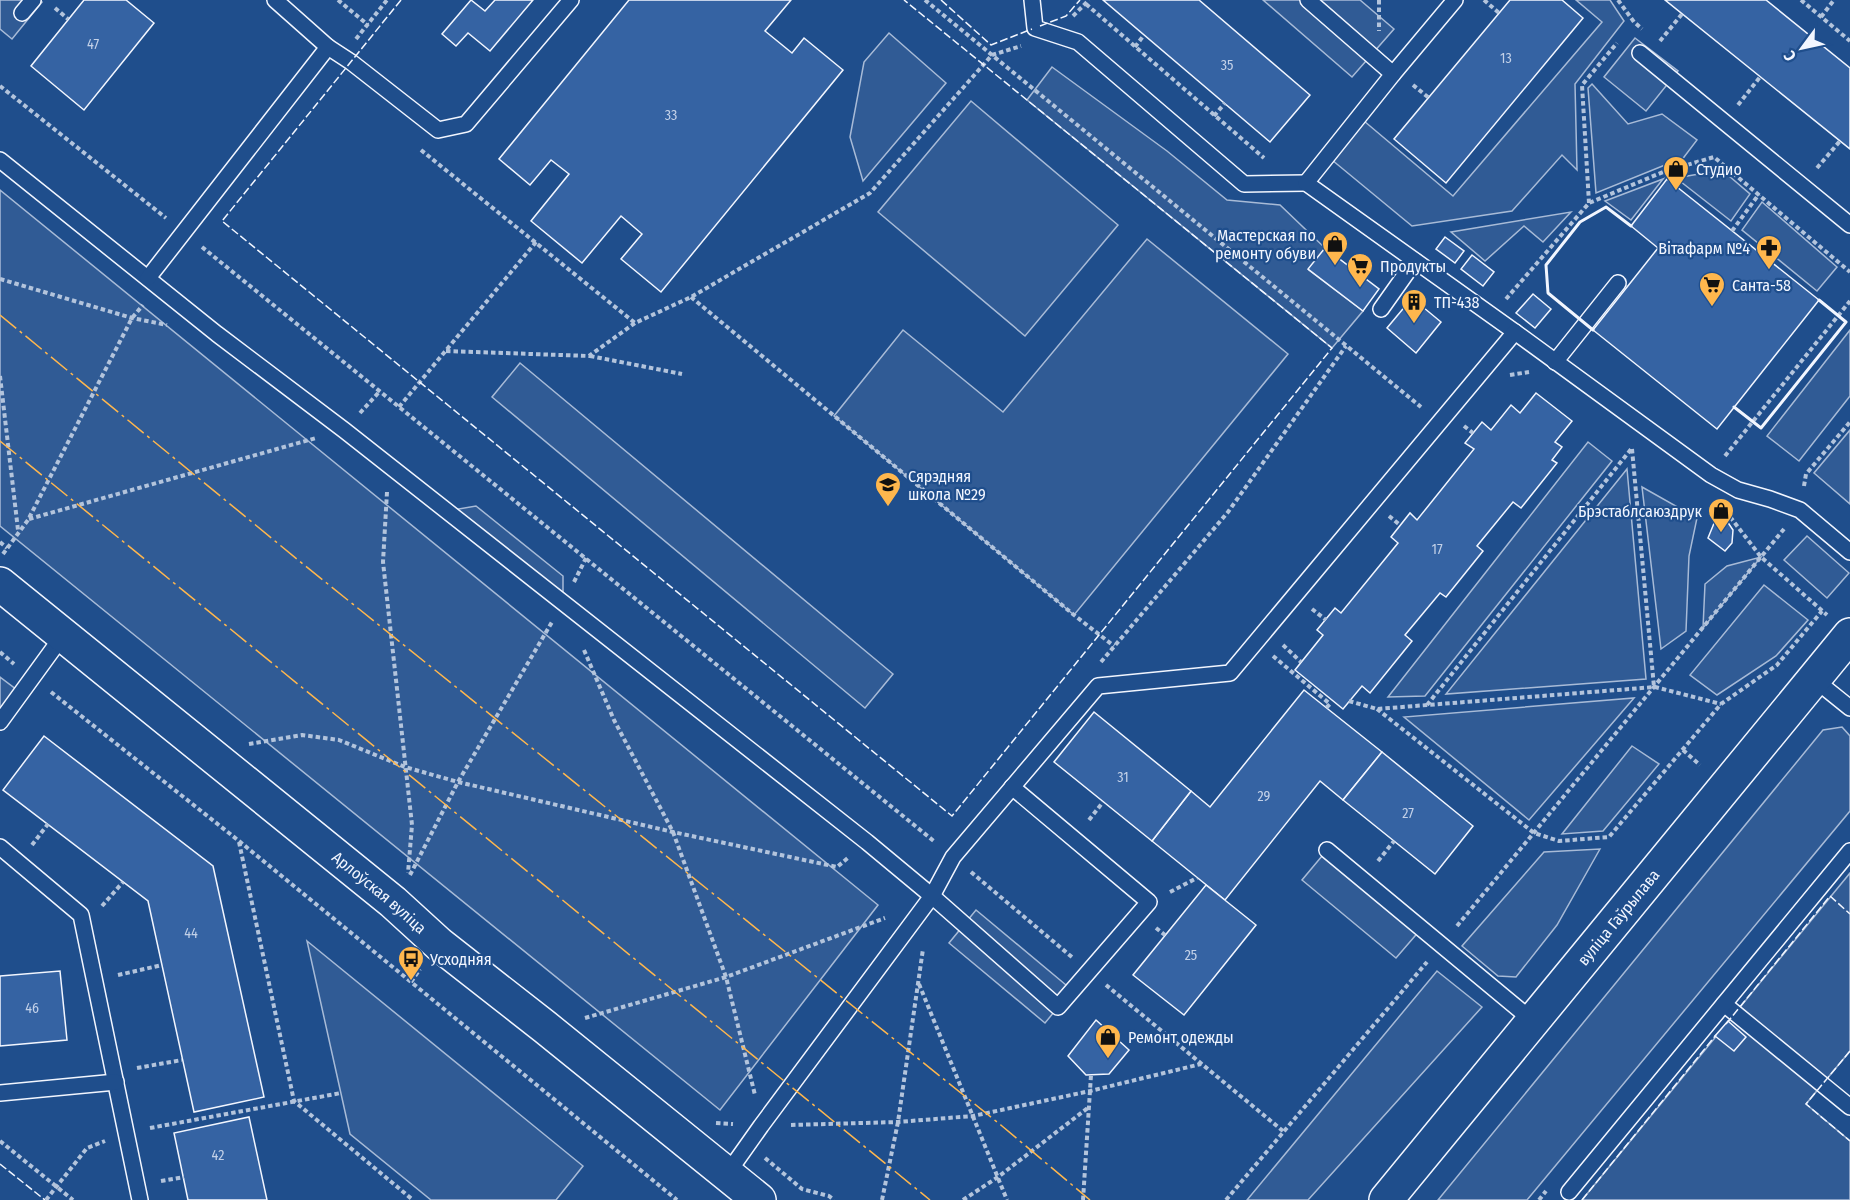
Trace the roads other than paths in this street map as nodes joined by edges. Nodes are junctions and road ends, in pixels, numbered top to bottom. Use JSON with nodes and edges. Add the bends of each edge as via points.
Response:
{"nodes":[{"id":1,"x":33,"y":0,"type":"edge"},
{"id":2,"x":275,"y":0,"type":"edge"},
{"id":3,"x":571,"y":0,"type":"edge"},
{"id":4,"x":1032,"y":0,"type":"edge"},
{"id":5,"x":1308,"y":0,"type":"edge"},
{"id":6,"x":1455,"y":0,"type":"edge"},
{"id":7,"x":22,"y":13,"type":"dead end"},
{"id":8,"x":328,"y":47,"type":"junction"},
{"id":9,"x":1640,"y":53,"type":"dead end"},
{"id":10,"x":1393,"y":74,"type":"junction"},
{"id":11,"x":0,"y":160,"type":"edge"},
{"id":12,"x":1306,"y":183,"type":"junction"},
{"id":13,"x":1850,"y":225,"type":"edge"},
{"id":14,"x":1415,"y":261,"type":"junction"},
{"id":15,"x":153,"y":282,"type":"junction"},
{"id":16,"x":1618,"y":282,"type":"dead end"},
{"id":17,"x":1381,"y":309,"type":"dead end"},
{"id":18,"x":1515,"y":332,"type":"junction"},
{"id":19,"x":1555,"y":362,"type":"junction"},
{"id":20,"x":1850,"y":552,"type":"edge"},
{"id":21,"x":0,"y":584,"type":"edge"},
{"id":22,"x":1839,"y":625,"type":"edge"},
{"id":23,"x":64,"y":634,"type":"junction"},
{"id":24,"x":1814,"y":679,"type":"junction"},
{"id":25,"x":1850,"y":708,"type":"edge"},
{"id":26,"x":0,"y":722,"type":"edge"},
{"id":27,"x":1012,"y":787,"type":"junction"},
{"id":28,"x":0,"y":847,"type":"edge"},
{"id":29,"x":1327,"y":850,"type":"dead end"},
{"id":30,"x":1850,"y":851,"type":"edge"},
{"id":31,"x":932,"y":896,"type":"junction"},
{"id":32,"x":1724,"y":1004,"type":"junction"},
{"id":33,"x":1533,"y":1021,"type":"junction"},
{"id":34,"x":116,"y":1082,"type":"junction"},
{"id":35,"x":0,"y":1093,"type":"edge"},
{"id":36,"x":1850,"y":1107,"type":"edge"},
{"id":37,"x":727,"y":1174,"type":"junction"},
{"id":38,"x":1569,"y":1192,"type":"dead end"},
{"id":39,"x":140,"y":1200,"type":"edge"},
{"id":40,"x":759,"y":1200,"type":"edge"},
{"id":41,"x":1386,"y":1200,"type":"edge"}],
"edges":[{"from":1,"to":7,"type":"lane"},
{"from":2,"to":8,"type":"lane"},
{"from":3,"to":8,"type":"lane","via":[[466,124],[438,130]]},
{"from":4,"to":12,"type":"lane","via":[[1035,28],[1078,42],[1244,184]]},
{"from":5,"to":10,"type":"lane"},
{"from":6,"to":10,"type":"lane"},
{"from":8,"to":15,"type":"lane","via":[[183,232]]},
{"from":9,"to":13,"type":"lane"},
{"from":10,"to":12,"type":"lane"},
{"from":11,"to":15,"type":"lane"},
{"from":12,"to":14,"type":"lane"},
{"from":14,"to":17,"type":"lane"},
{"from":14,"to":18,"type":"lane"},
{"from":15,"to":31,"type":"lane"},
{"from":16,"to":19,"type":"lane"},
{"from":18,"to":19,"type":"lane"},
{"from":18,"to":27,"type":"lane","via":[[1230,673],[1098,686]]},
{"from":19,"to":20,"type":"lane","via":[[1711,475],[1737,490],[1800,510]]},
{"from":21,"to":23,"type":"street","name":"Арлоўская вуліца"},
{"from":22,"to":24,"type":"street","name":"вуліца Гаўрылава"},
{"from":23,"to":26,"type":"lane"},
{"from":23,"to":37,"type":"street","name":"Арлоўская вуліца","via":[[393,902],[439,944]]},
{"from":24,"to":25,"type":"lane"},
{"from":24,"to":33,"type":"street","name":"вуліца Гаўрылава"},
{"from":27,"to":31,"type":"lane","via":[[953,856]]},
{"from":27,"to":31,"type":"lane","via":[[1149,902],[1058,1007]]},
{"from":28,"to":34,"type":"lane","via":[[81,915]]},
{"from":29,"to":33,"type":"lane"},
{"from":30,"to":32,"type":"lane"},
{"from":31,"to":37,"type":"lane"},
{"from":32,"to":36,"type":"lane"},
{"from":32,"to":38,"type":"lane"},
{"from":33,"to":41,"type":"street","name":"вуліца Гаўрылава"},
{"from":34,"to":35,"type":"lane"},
{"from":34,"to":39,"type":"lane"},
{"from":37,"to":40,"type":"street","name":"Арлоўская вуліца"}]}
